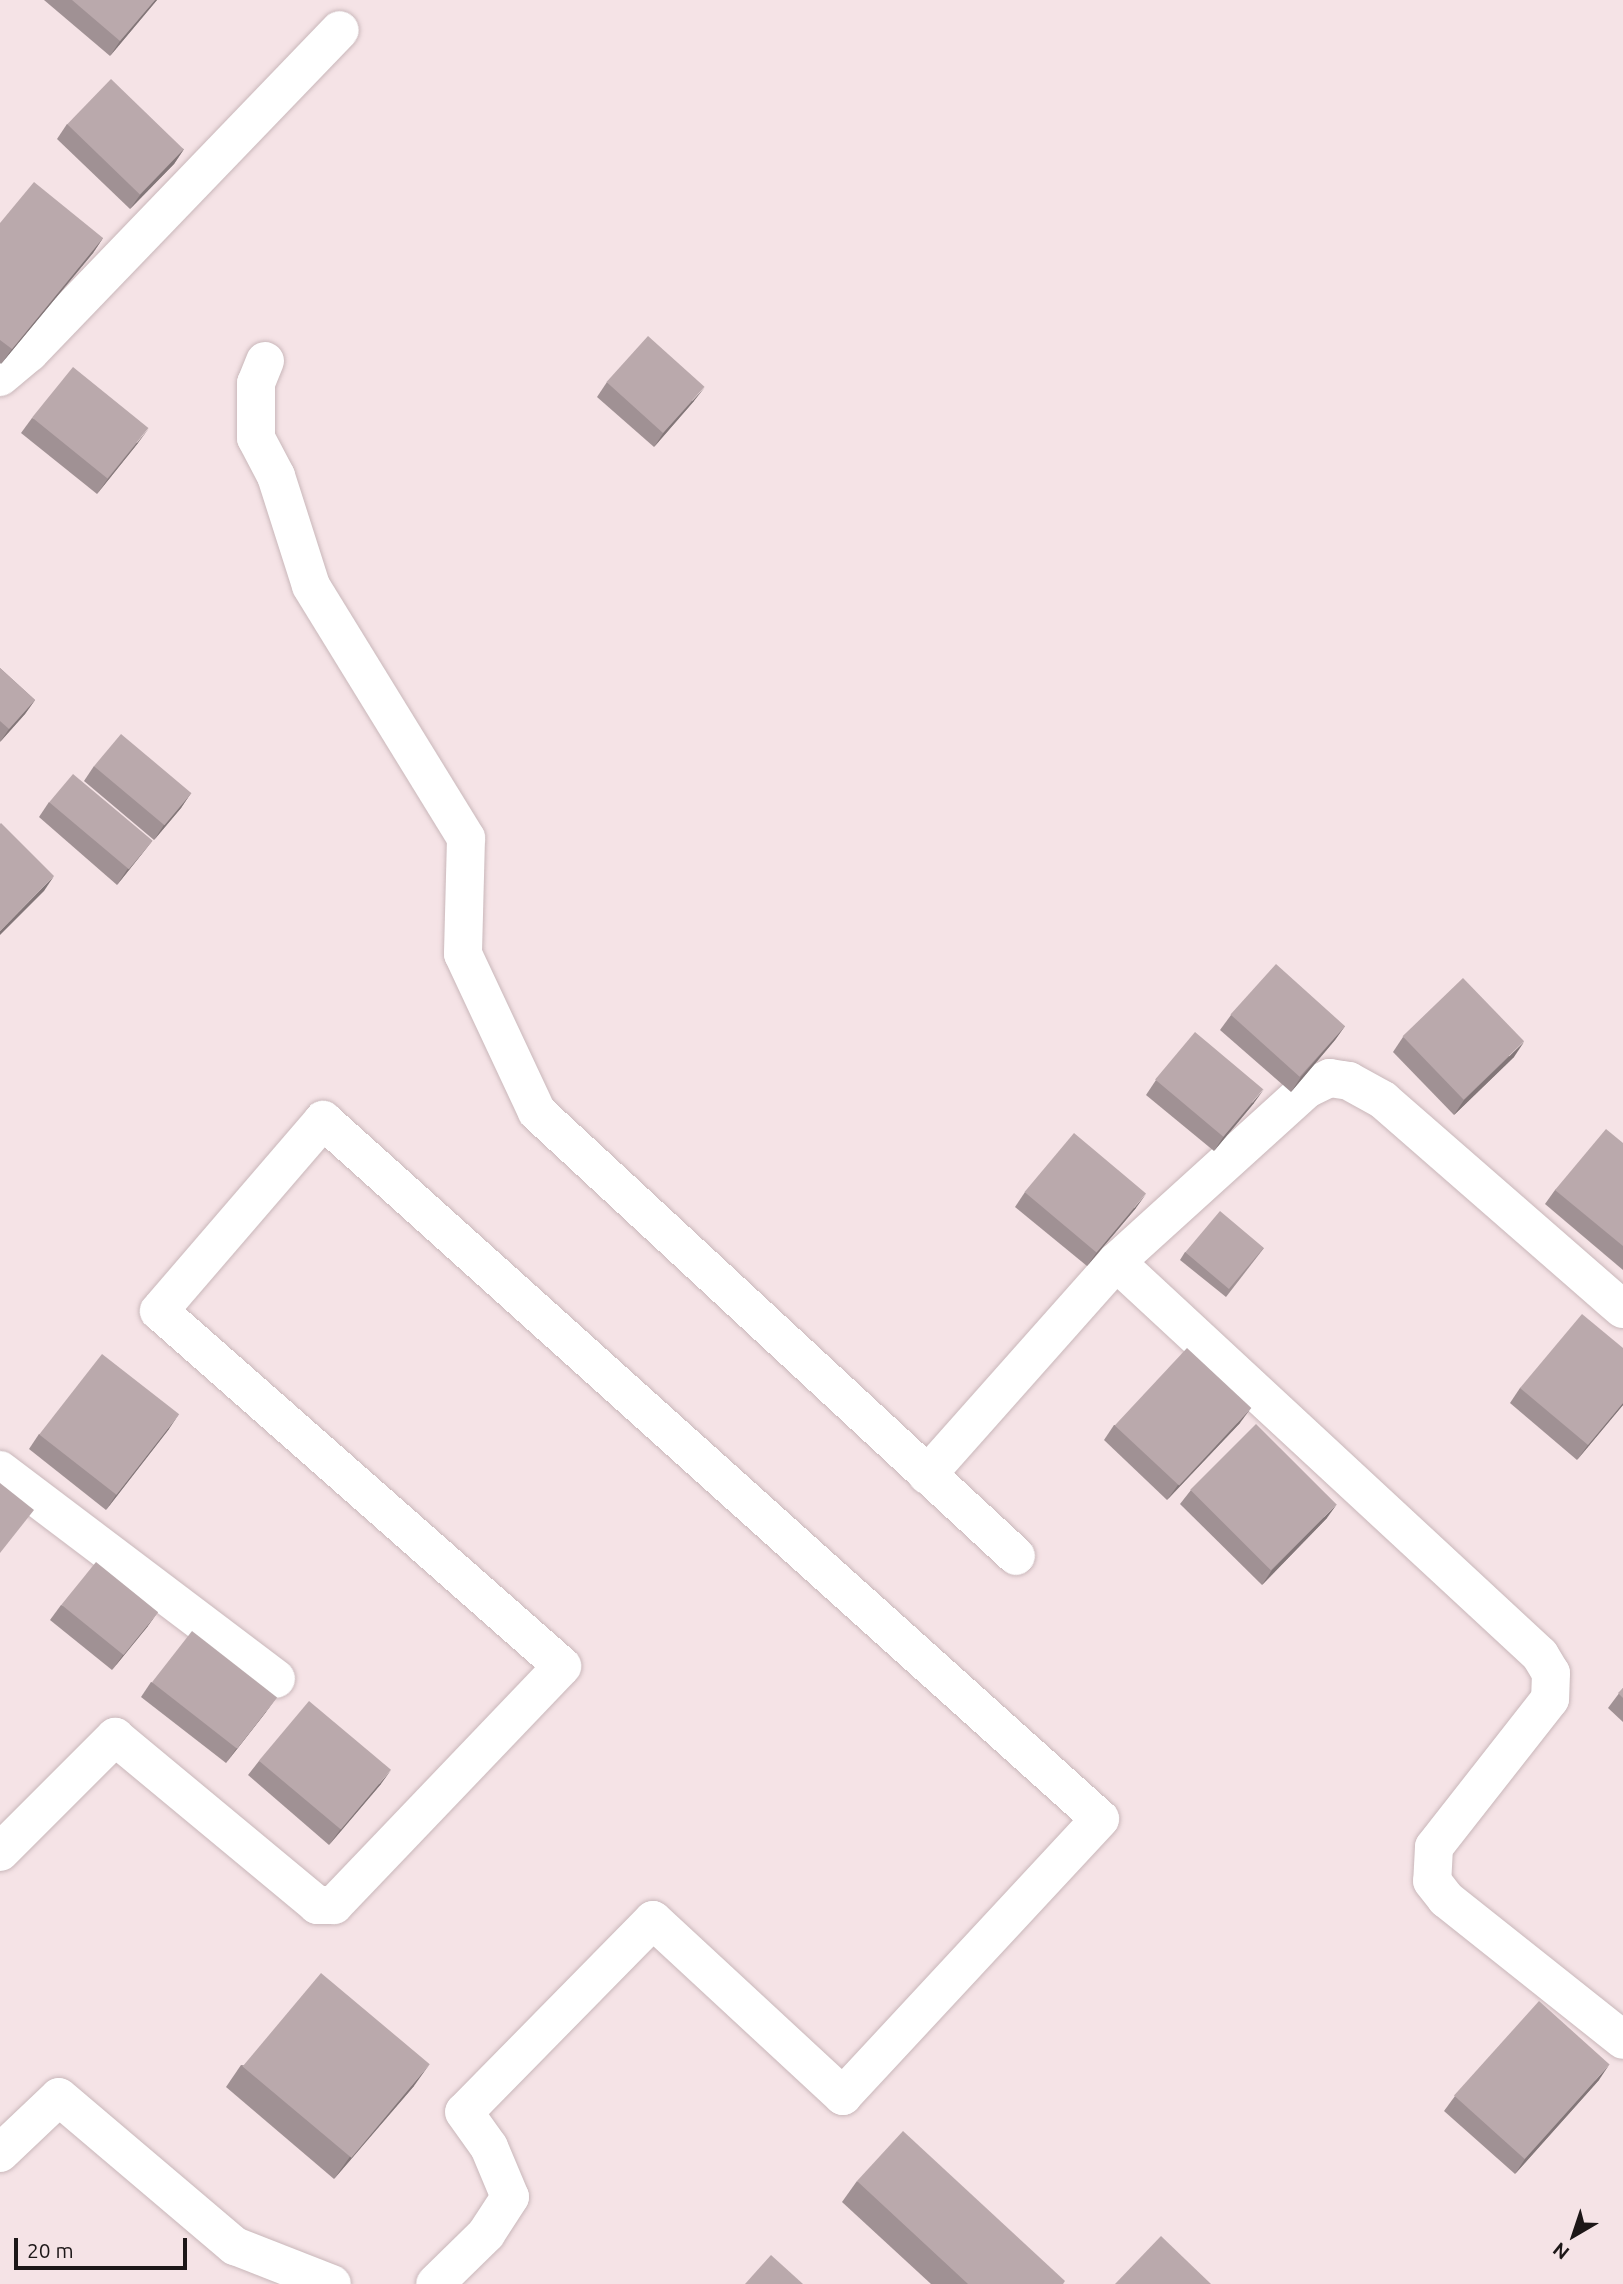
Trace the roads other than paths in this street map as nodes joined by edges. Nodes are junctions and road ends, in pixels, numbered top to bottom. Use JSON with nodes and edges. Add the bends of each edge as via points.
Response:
{"nodes":[{"id":1,"x":340,"y":30,"type":"dead end"},
{"id":2,"x":265,"y":361,"type":"dead end"},
{"id":3,"x":0,"y":377,"type":"edge"},
{"id":4,"x":1116,"y":1262,"type":"junction"},
{"id":5,"x":1623,"y":1309,"type":"edge"},
{"id":6,"x":0,"y":1470,"type":"edge"},
{"id":7,"x":928,"y":1475,"type":"junction"},
{"id":8,"x":1016,"y":1556,"type":"dead end"},
{"id":9,"x":276,"y":1679,"type":"dead end"},
{"id":10,"x":0,"y":1853,"type":"edge"},
{"id":11,"x":1623,"y":2040,"type":"edge"},
{"id":12,"x":0,"y":2153,"type":"edge"},
{"id":13,"x":332,"y":2284,"type":"edge"},
{"id":14,"x":435,"y":2284,"type":"edge"}],
"edges":[{"from":1,"to":3,"type":"street","via":[[29,354]]},
{"from":2,"to":7,"type":"street","via":[[256,383],[256,438],[276,476],[312,586],[466,838],[463,954],[537,1112]]},
{"from":4,"to":5,"type":"street","via":[[1307,1089],[1330,1078],[1349,1081],[1383,1100]]},
{"from":4,"to":7,"type":"street"},
{"from":4,"to":11,"type":"street","via":[[1540,1655],[1551,1673],[1550,1699],[1434,1847],[1432,1881],[1446,1899]]},
{"from":6,"to":9,"type":"street"},
{"from":7,"to":8,"type":"street"},
{"from":10,"to":14,"type":"street","via":[[115,1737],[317,1905],[334,1905],[562,1666],[159,1311],[323,1120],[1100,1819],[843,2096],[653,1920],[464,2112],[489,2147],[510,2197],[486,2234]]},
{"from":12,"to":13,"type":"street","via":[[59,2097],[235,2245]]}]}
